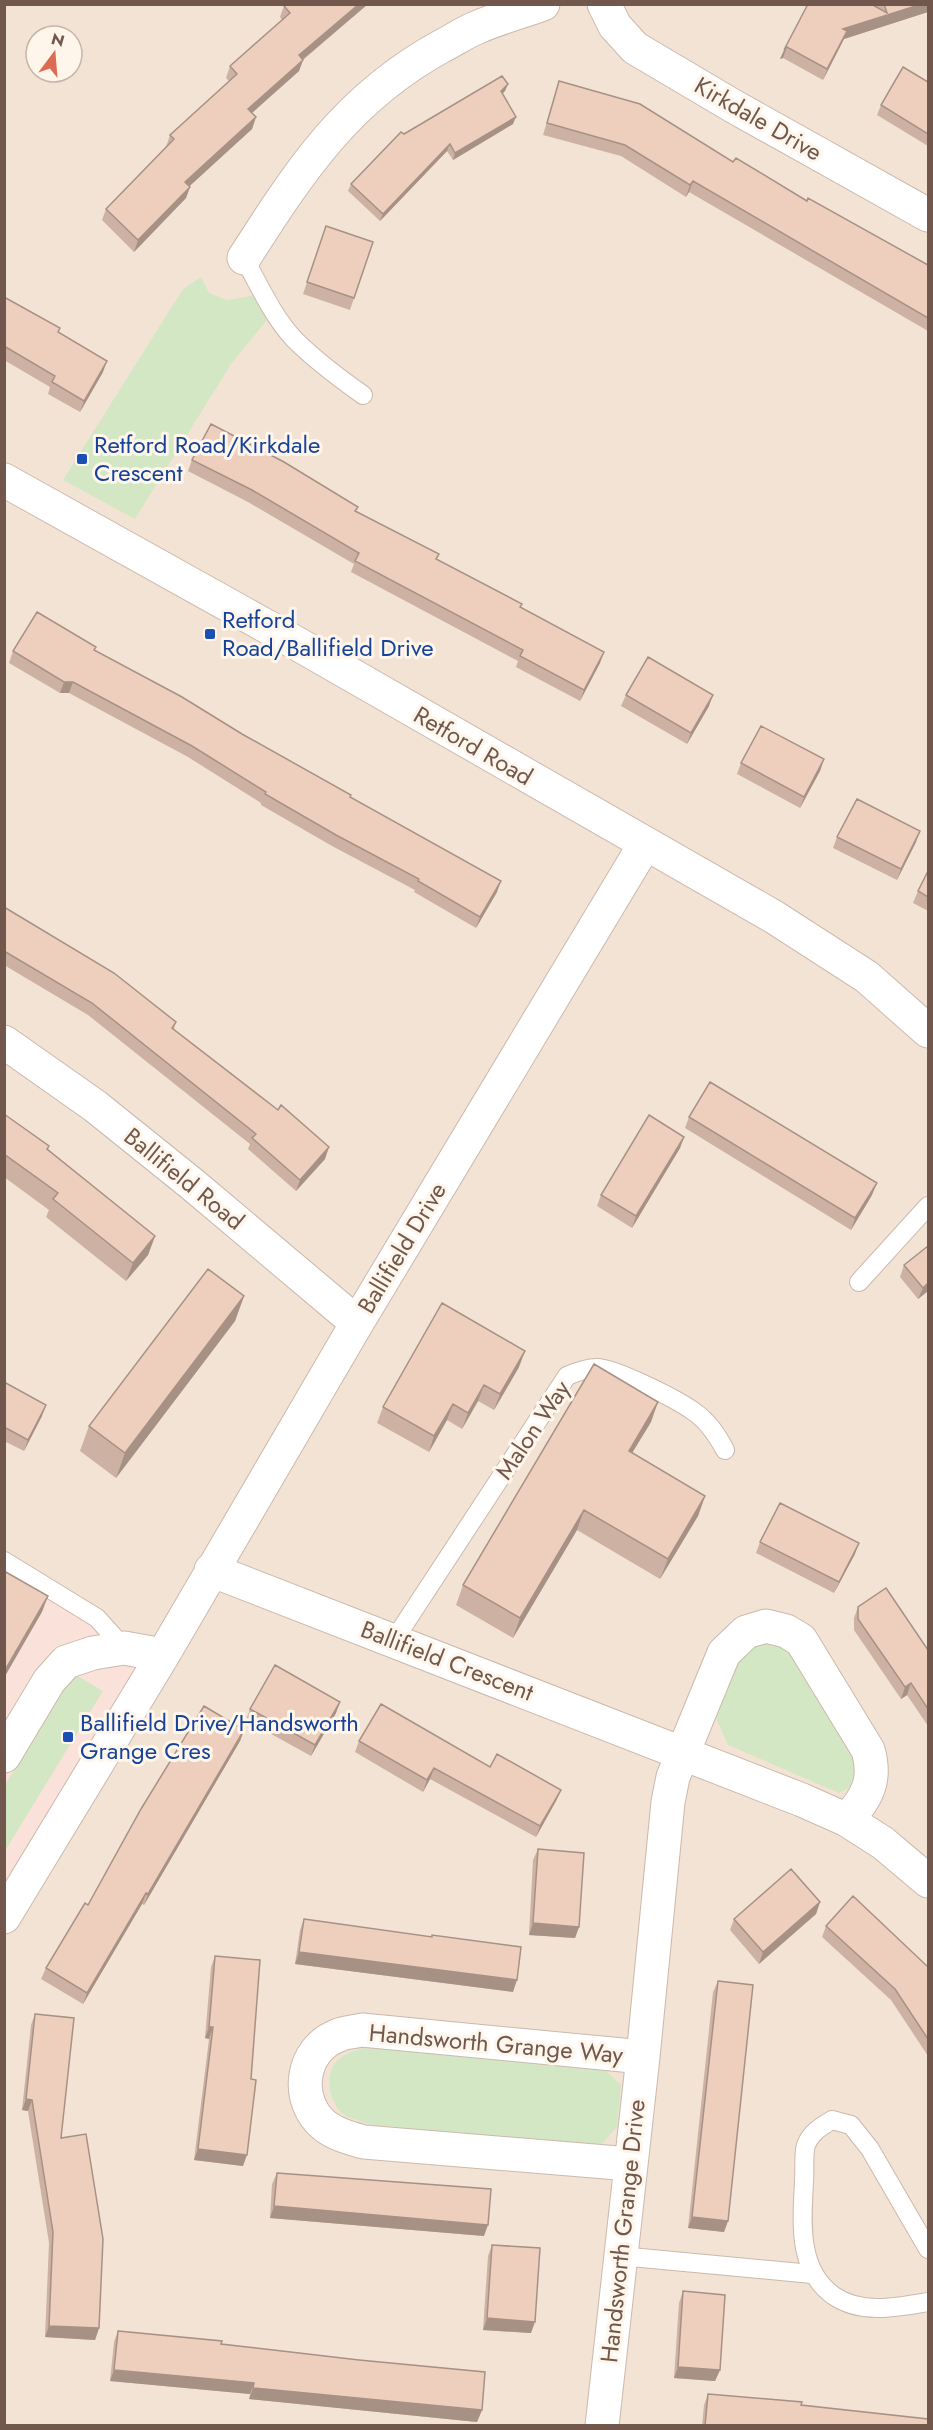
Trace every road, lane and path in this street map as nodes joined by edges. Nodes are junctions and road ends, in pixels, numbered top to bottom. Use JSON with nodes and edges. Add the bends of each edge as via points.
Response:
{"nodes":[{"id":1,"x":543,"y":4,"type":"edge"},
{"id":2,"x":604,"y":4,"type":"edge"},
{"id":3,"x":928,"y":215,"type":"edge"},
{"id":4,"x":244,"y":258,"type":"joint"},
{"id":5,"x":363,"y":395,"type":"dead end"},
{"id":6,"x":4,"y":480,"type":"edge"},
{"id":7,"x":645,"y":844,"type":"junction"},
{"id":8,"x":928,"y":1031,"type":"edge"},
{"id":9,"x":4,"y":1042,"type":"edge"},
{"id":10,"x":928,"y":1206,"type":"edge"},
{"id":11,"x":859,"y":1282,"type":"dead end"},
{"id":12,"x":357,"y":1323,"type":"junction"},
{"id":13,"x":725,"y":1450,"type":"dead end"},
{"id":14,"x":4,"y":1561,"type":"edge"},
{"id":15,"x":211,"y":1570,"type":"junction"},
{"id":16,"x":394,"y":1640,"type":"junction"},
{"id":17,"x":124,"y":1648,"type":"junction"},
{"id":18,"x":163,"y":1655,"type":"junction"},
{"id":19,"x":684,"y":1753,"type":"junction"},
{"id":20,"x":4,"y":1756,"type":"edge"},
{"id":21,"x":847,"y":1820,"type":"junction"},
{"id":22,"x":928,"y":1881,"type":"edge"},
{"id":23,"x":4,"y":1917,"type":"edge"},
{"id":24,"x":643,"y":2057,"type":"junction"},
{"id":25,"x":630,"y":2164,"type":"junction"},
{"id":26,"x":928,"y":2249,"type":"edge"},
{"id":27,"x":620,"y":2256,"type":"junction"},
{"id":28,"x":812,"y":2274,"type":"junction"},
{"id":29,"x":928,"y":2302,"type":"edge"},
{"id":30,"x":602,"y":2426,"type":"edge"}],
"edges":[{"from":1,"to":4,"type":"street","via":[[476,27],[385,83],[343,121],[309,160]]},
{"from":2,"to":3,"type":"street","name":"Kirkdale Drive","via":[[615,26],[635,48]]},
{"from":4,"to":5,"type":"lane","via":[[294,338],[326,369]]},
{"from":6,"to":7,"type":"street","name":"Retford Road"},
{"from":7,"to":8,"type":"street","name":"Retford Road","via":[[774,917],[867,977]]},
{"from":7,"to":12,"type":"street","name":"Ballifield Drive"},
{"from":9,"to":12,"type":"street","name":"Ballifield Road","via":[[95,1106]]},
{"from":10,"to":11,"type":"lane"},
{"from":12,"to":15,"type":"street","name":"Ballifield Drive"},
{"from":13,"to":16,"type":"lane","name":"Malon Way","via":[[714,1430],[693,1411],[624,1375],[599,1368],[567,1376]]},
{"from":14,"to":17,"type":"lane","via":[[97,1618]]},
{"from":15,"to":16,"type":"street","name":"Ballifield Crescent"},
{"from":15,"to":18,"type":"street","name":"Ballifield Drive"},
{"from":16,"to":19,"type":"street","name":"Ballifield Crescent"},
{"from":17,"to":18,"type":"street"},
{"from":17,"to":20,"type":"street","via":[[66,1662],[49,1681]]},
{"from":18,"to":23,"type":"street","name":"Ballifield Drive"},
{"from":19,"to":21,"type":"street","name":"Ballifield Crescent"},
{"from":19,"to":21,"type":"street","via":[[724,1653],[746,1632],[766,1626],[786,1631],[801,1640],[868,1750],[873,1765],[870,1784]]},
{"from":19,"to":24,"type":"street","name":"Handsworth Grange Drive","via":[[668,1802]]},
{"from":21,"to":22,"type":"street","name":"Ballifield Crescent","via":[[883,1843]]},
{"from":24,"to":25,"type":"street","name":"Handsworth Grange Drive"},
{"from":24,"to":25,"type":"street","name":"Handsworth Grange Way","via":[[362,2030],[338,2035],[317,2051],[303,2088],[310,2107],[324,2126],[364,2142]]},
{"from":25,"to":27,"type":"street","name":"Handsworth Grange Drive"},
{"from":26,"to":28,"type":"lane","via":[[870,2149],[851,2125],[832,2120],[817,2128],[806,2145],[802,2233]]},
{"from":27,"to":28,"type":"lane"},
{"from":27,"to":30,"type":"street","name":"Handsworth Grange Drive"},
{"from":28,"to":29,"type":"lane","via":[[835,2296],[862,2308],[890,2309]]}]}
